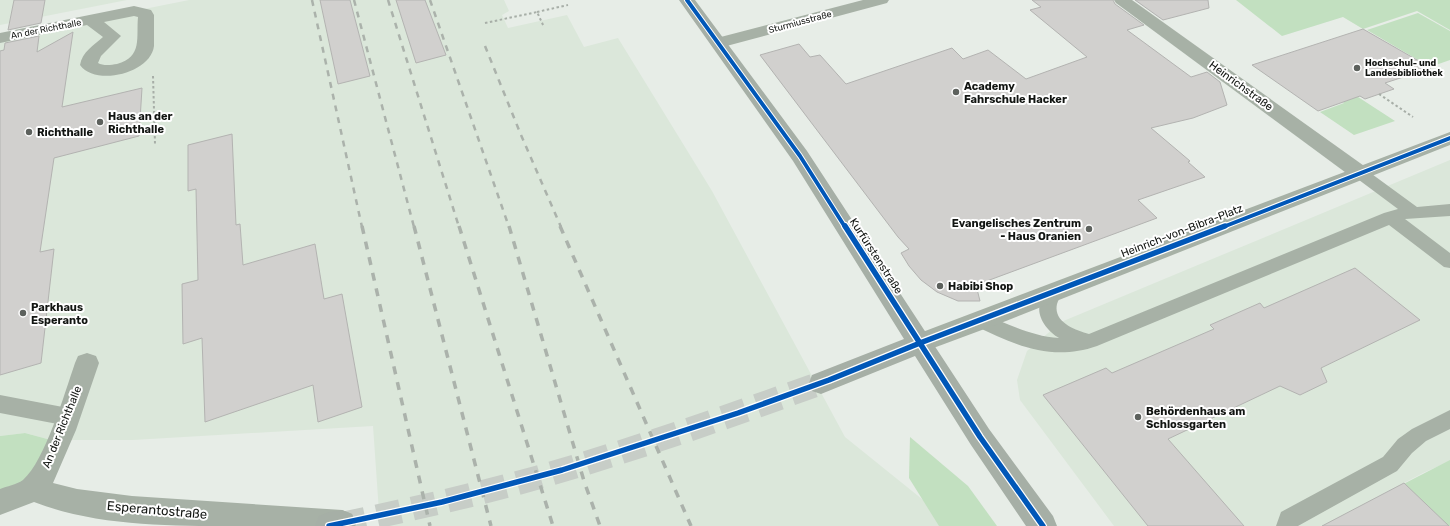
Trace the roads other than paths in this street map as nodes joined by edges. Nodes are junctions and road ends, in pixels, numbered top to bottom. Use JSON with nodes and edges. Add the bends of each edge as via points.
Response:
{"nodes":[{"id":1,"x":688,"y":0,"type":"edge"},
{"id":2,"x":881,"y":0,"type":"edge"},
{"id":3,"x":1122,"y":0,"type":"edge"},
{"id":4,"x":91,"y":20,"type":"junction"},
{"id":5,"x":0,"y":38,"type":"edge"},
{"id":6,"x":719,"y":43,"type":"junction"},
{"id":7,"x":1450,"y":138,"type":"edge"},
{"id":8,"x":1360,"y":173,"type":"junction"},
{"id":9,"x":1450,"y":210,"type":"edge"},
{"id":10,"x":1413,"y":212,"type":"junction"},
{"id":11,"x":1390,"y":217,"type":"junction"},
{"id":12,"x":1450,"y":262,"type":"edge"},
{"id":13,"x":1054,"y":292,"type":"junction"},
{"id":14,"x":981,"y":321,"type":"junction"},
{"id":15,"x":1090,"y":341,"type":"junction"},
{"id":16,"x":920,"y":343,"type":"junction"},
{"id":17,"x":87,"y":363,"type":"dead end"},
{"id":18,"x":821,"y":384,"type":"tunnel mouth"},
{"id":19,"x":0,"y":404,"type":"edge"},
{"id":20,"x":68,"y":417,"type":"junction"},
{"id":21,"x":1450,"y":420,"type":"edge"},
{"id":22,"x":33,"y":489,"type":"junction"},
{"id":23,"x":0,"y":502,"type":"edge"},
{"id":24,"x":336,"y":525,"type":"edge"},
{"id":25,"x":1043,"y":526,"type":"edge"},
{"id":26,"x":1287,"y":526,"type":"edge"}],
"edges":[{"from":1,"to":6,"type":"main road","name":"Kurfürstenstraße"},
{"from":2,"to":6,"type":"street","name":"Sturmiusstraße"},
{"from":3,"to":8,"type":"street","name":"Heinrichstraße"},
{"from":4,"to":4,"type":"street","name":"An der Richthalle","via":[[112,36],[89,60],[89,66],[93,69],[112,70],[125,67],[142,56],[145,50],[145,14],[134,11]]},
{"from":4,"to":5,"type":"street","name":"An der Richthalle"},
{"from":6,"to":16,"type":"main road","name":"Kurfürstenstraße","via":[[800,156]]},
{"from":7,"to":8,"type":"street","name":"Heinrich-von-Bibra-Platz"},
{"from":8,"to":10,"type":"lane"},
{"from":8,"to":13,"type":"street","name":"Heinrich-von-Bibra-Platz"},
{"from":9,"to":10,"type":"lane"},
{"from":10,"to":11,"type":"lane"},
{"from":11,"to":12,"type":"lane"},
{"from":11,"to":15,"type":"lane"},
{"from":13,"to":14,"type":"street","name":"Heinrich-von-Bibra-Platz"},
{"from":13,"to":15,"type":"lane","via":[[1048,305],[1049,315],[1054,324],[1072,337]]},
{"from":14,"to":15,"type":"lane","via":[[1045,345],[1074,346]]},
{"from":14,"to":16,"type":"street","name":"Heinrich-von-Bibra-Platz"},
{"from":16,"to":18,"type":"main road"},
{"from":16,"to":25,"type":"main road","name":"Kurfürstenstraße","via":[[980,437]]},
{"from":17,"to":20,"type":"street","name":"An der Richthalle"},
{"from":19,"to":20,"type":"lane"},
{"from":20,"to":22,"type":"street","name":"An der Richthalle","via":[[52,456]]},
{"from":21,"to":26,"type":"lane","via":[[1419,435],[1405,446],[1390,464],[1289,519]]},
{"from":22,"to":23,"type":"street"},
{"from":22,"to":24,"type":"street","name":"Esperantostraße","via":[[57,498],[132,509]]}]}
